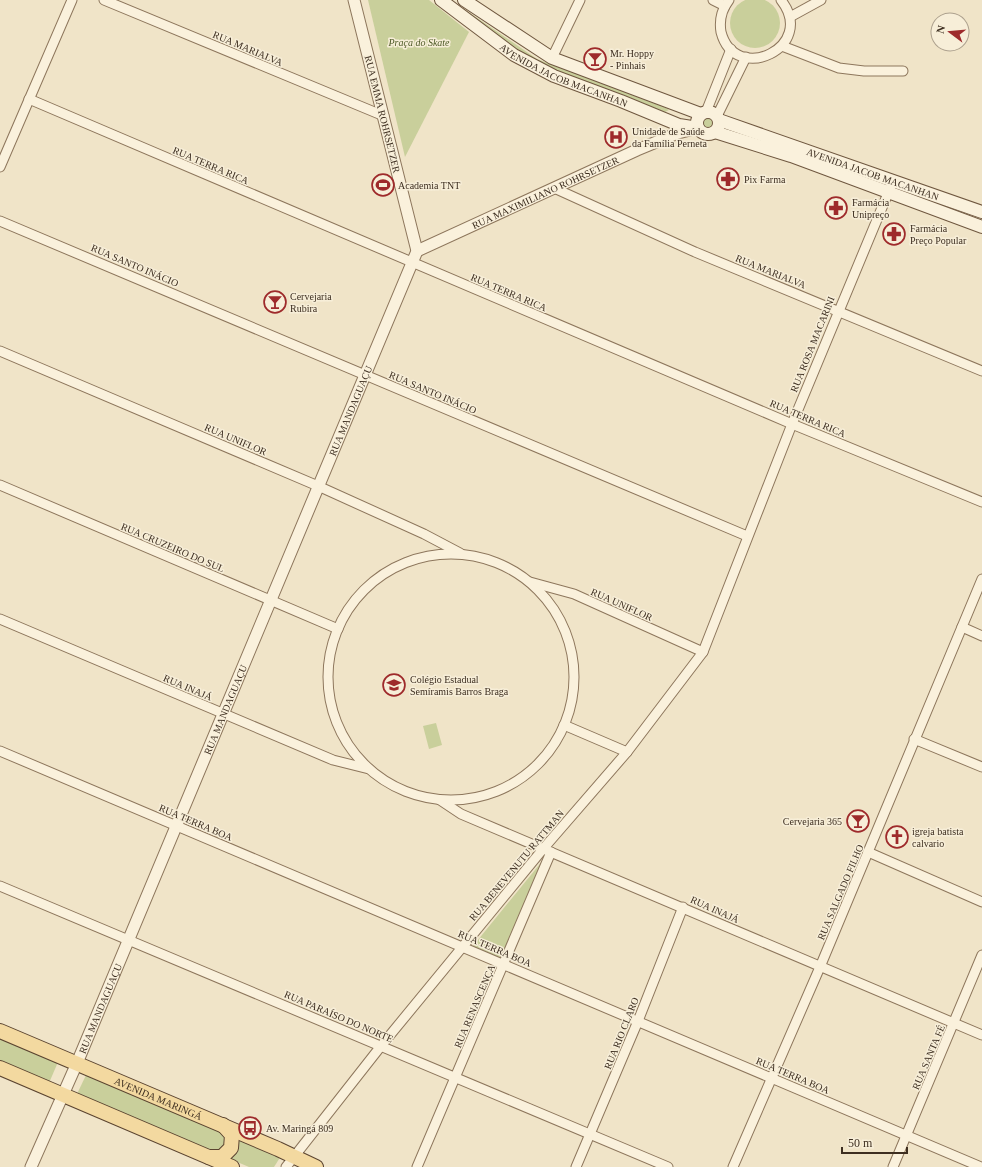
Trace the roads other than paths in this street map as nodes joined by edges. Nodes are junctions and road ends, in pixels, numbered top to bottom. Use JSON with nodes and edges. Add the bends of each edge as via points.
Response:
{"nodes":[{"id":1,"x":72,"y":0,"type":"edge"},
{"id":2,"x":104,"y":0,"type":"edge"},
{"id":3,"x":354,"y":0,"type":"edge"},
{"id":4,"x":441,"y":0,"type":"edge"},
{"id":5,"x":580,"y":0,"type":"edge"},
{"id":6,"x":713,"y":0,"type":"edge"},
{"id":7,"x":781,"y":0,"type":"edge"},
{"id":8,"x":821,"y":0,"type":"edge"},
{"id":9,"x":471,"y":2,"type":"edge"},
{"id":10,"x":727,"y":3,"type":"edge"},
{"id":11,"x":790,"y":17,"type":"junction"},
{"id":12,"x":782,"y":46,"type":"junction"},
{"id":13,"x":732,"y":49,"type":"junction"},
{"id":14,"x":746,"y":57,"type":"junction"},
{"id":15,"x":552,"y":58,"type":"junction"},
{"id":16,"x":903,"y":71,"type":"dead end"},
{"id":17,"x":29,"y":99,"type":"junction"},
{"id":18,"x":674,"y":102,"type":"junction"},
{"id":19,"x":703,"y":113,"type":"junction"},
{"id":20,"x":384,"y":116,"type":"junction"},
{"id":21,"x":718,"y":118,"type":"junction"},
{"id":22,"x":666,"y":119,"type":"junction"},
{"id":23,"x":698,"y":128,"type":"junction"},
{"id":24,"x":715,"y":132,"type":"junction"},
{"id":25,"x":0,"y":167,"type":"edge"},
{"id":26,"x":893,"y":180,"type":"junction"},
{"id":27,"x":554,"y":188,"type":"junction"},
{"id":28,"x":888,"y":193,"type":"junction"},
{"id":29,"x":982,"y":212,"type":"edge"},
{"id":30,"x":0,"y":221,"type":"edge"},
{"id":31,"x":981,"y":225,"type":"edge"},
{"id":32,"x":417,"y":251,"type":"junction"},
{"id":33,"x":413,"y":263,"type":"junction"},
{"id":34,"x":838,"y":310,"type":"junction"},
{"id":35,"x":0,"y":351,"type":"edge"},
{"id":36,"x":982,"y":370,"type":"edge"},
{"id":37,"x":366,"y":375,"type":"junction"},
{"id":38,"x":792,"y":424,"type":"junction"},
{"id":39,"x":0,"y":485,"type":"edge"},
{"id":40,"x":318,"y":486,"type":"junction"},
{"id":41,"x":982,"y":502,"type":"edge"},
{"id":42,"x":747,"y":536,"type":"junction"},
{"id":43,"x":460,"y":554,"type":"junction"},
{"id":44,"x":982,"y":579,"type":"edge"},
{"id":45,"x":530,"y":582,"type":"junction"},
{"id":46,"x":270,"y":601,"type":"junction"},
{"id":47,"x":0,"y":620,"type":"edge"},
{"id":48,"x":962,"y":627,"type":"junction"},
{"id":49,"x":338,"y":629,"type":"junction"},
{"id":50,"x":982,"y":636,"type":"edge"},
{"id":51,"x":703,"y":652,"type":"junction"},
{"id":52,"x":223,"y":713,"type":"junction"},
{"id":53,"x":564,"y":725,"type":"junction"},
{"id":54,"x":914,"y":739,"type":"junction"},
{"id":55,"x":0,"y":751,"type":"edge"},
{"id":56,"x":627,"y":752,"type":"junction"},
{"id":57,"x":982,"y":767,"type":"edge"},
{"id":58,"x":370,"y":769,"type":"junction"},
{"id":59,"x":440,"y":800,"type":"junction"},
{"id":60,"x":175,"y":825,"type":"junction"},
{"id":61,"x":547,"y":851,"type":"junction"},
{"id":62,"x":868,"y":852,"type":"junction"},
{"id":63,"x":0,"y":886,"type":"edge"},
{"id":64,"x":982,"y":902,"type":"edge"},
{"id":65,"x":683,"y":907,"type":"junction"},
{"id":66,"x":128,"y":939,"type":"junction"},
{"id":67,"x":463,"y":947,"type":"junction"},
{"id":68,"x":982,"y":955,"type":"edge"},
{"id":69,"x":504,"y":964,"type":"junction"},
{"id":70,"x":820,"y":967,"type":"junction"},
{"id":71,"x":638,"y":1021,"type":"junction"},
{"id":72,"x":954,"y":1023,"type":"junction"},
{"id":73,"x":0,"y":1030,"type":"edge"},
{"id":74,"x":982,"y":1035,"type":"edge"},
{"id":75,"x":381,"y":1046,"type":"junction"},
{"id":76,"x":77,"y":1063,"type":"junction"},
{"id":77,"x":0,"y":1068,"type":"edge"},
{"id":78,"x":456,"y":1077,"type":"junction"},
{"id":79,"x":772,"y":1078,"type":"junction"},
{"id":80,"x":63,"y":1096,"type":"junction"},
{"id":81,"x":223,"y":1125,"type":"junction"},
{"id":82,"x":591,"y":1134,"type":"junction"},
{"id":83,"x":906,"y":1136,"type":"junction"},
{"id":84,"x":209,"y":1157,"type":"junction"},
{"id":85,"x":290,"y":1162,"type":"edge"},
{"id":86,"x":32,"y":1167,"type":"edge"},
{"id":87,"x":232,"y":1167,"type":"edge"},
{"id":88,"x":316,"y":1167,"type":"edge"},
{"id":89,"x":417,"y":1167,"type":"edge"},
{"id":90,"x":576,"y":1167,"type":"edge"},
{"id":91,"x":668,"y":1167,"type":"edge"},
{"id":92,"x":733,"y":1167,"type":"edge"},
{"id":93,"x":893,"y":1167,"type":"edge"},
{"id":94,"x":981,"y":1167,"type":"edge"}],
"edges":[{"from":1,"to":17,"type":"street"},
{"from":2,"to":20,"type":"street","name":"RUA MARIALVA"},
{"from":3,"to":20,"type":"street","name":"RUA EMMA ROHRSETZER"},
{"from":4,"to":22,"type":"main road","name":"AVENIDA JACOB MACANHAN","via":[[514,55],[539,69]]},
{"from":5,"to":15,"type":"street"},
{"from":6,"to":10,"type":"street"},
{"from":7,"to":11,"type":"street"},
{"from":8,"to":11,"type":"street"},
{"from":9,"to":15,"type":"main road","name":"AVENIDA JACOB MACANHAN"},
{"from":10,"to":13,"type":"street","via":[[721,18],[721,29],[724,39]]},
{"from":11,"to":12,"type":"street","via":[[789,34]]},
{"from":12,"to":14,"type":"street","via":[[766,57]]},
{"from":12,"to":16,"type":"street","via":[[839,68]]},
{"from":13,"to":14,"type":"street"},
{"from":13,"to":19,"type":"street"},
{"from":14,"to":21,"type":"street"},
{"from":15,"to":18,"type":"main road","name":"AVENIDA JACOB MACANHAN"},
{"from":17,"to":25,"type":"street"},
{"from":17,"to":33,"type":"street","name":"RUA TERRA RICA"},
{"from":18,"to":19,"type":"main road","name":"AVENIDA JACOB MACANHAN"},
{"from":18,"to":22,"type":"main road"},
{"from":19,"to":21,"type":"main road","via":[[712,112]]},
{"from":19,"to":23,"type":"main road","via":[[697,121]]},
{"from":20,"to":32,"type":"street","name":"RUA EMMA ROHRSETZER"},
{"from":21,"to":24,"type":"main road","via":[[719,126]]},
{"from":21,"to":26,"type":"main road","name":"AVENIDA JACOB MACANHAN"},
{"from":22,"to":23,"type":"main road","name":"AVENIDA JACOB MACANHAN","via":[[679,125]]},
{"from":23,"to":24,"type":"main road","via":[[706,134]]},
{"from":23,"to":27,"type":"street","name":"RUA MAXIMILIANO ROHRSETZER","via":[[661,140]]},
{"from":24,"to":28,"type":"main road","name":"AVENIDA JACOB MACANHAN","via":[[791,156]]},
{"from":26,"to":28,"type":"street","name":"RUA ROSA MACARINI"},
{"from":26,"to":29,"type":"main road","name":"AVENIDA JACOB MACANHAN"},
{"from":27,"to":32,"type":"street","name":"RUA MAXIMILIANO ROHRSETZER"},
{"from":27,"to":34,"type":"street","name":"RUA MARIALVA","via":[[695,252]]},
{"from":28,"to":31,"type":"main road","name":"AVENIDA JACOB MACANHAN"},
{"from":28,"to":34,"type":"street","name":"RUA ROSA MACARINI"},
{"from":30,"to":37,"type":"street","name":"RUA SANTO INÁCIO"},
{"from":32,"to":33,"type":"street","name":"RUA MANDAGUAÇU"},
{"from":33,"to":37,"type":"street","name":"RUA MANDAGUAÇU"},
{"from":33,"to":38,"type":"street","name":"RUA TERRA RICA"},
{"from":34,"to":36,"type":"street","name":"RUA MARIALVA"},
{"from":34,"to":38,"type":"street","name":"RUA ROSA MACARINI"},
{"from":35,"to":40,"type":"street","name":"RUA UNIFLOR"},
{"from":37,"to":40,"type":"street","name":"RUA MANDAGUAÇU"},
{"from":37,"to":42,"type":"street","name":"RUA SANTO INÁCIO"},
{"from":38,"to":41,"type":"street","name":"RUA TERRA RICA"},
{"from":38,"to":42,"type":"street","name":"RUA ROSA MACARINI"},
{"from":39,"to":46,"type":"street","name":"RUA CRUZEIRO DO SUL"},
{"from":40,"to":43,"type":"street","name":"RUA UNIFLOR","via":[[424,534]]},
{"from":40,"to":46,"type":"street","name":"RUA MANDAGUAÇU"},
{"from":42,"to":51,"type":"street","name":"RUA ROSA MACARINI"},
{"from":43,"to":45,"type":"street","via":[[485,558],[509,568]]},
{"from":43,"to":49,"type":"street","via":[[430,555],[400,564],[374,580],[353,603]]},
{"from":44,"to":48,"type":"street","name":"RUA SALGADO FILHO"},
{"from":45,"to":51,"type":"street","name":"RUA UNIFLOR","via":[[574,594]]},
{"from":45,"to":53,"type":"street","via":[[551,605],[568,641],[573,664],[572,695]]},
{"from":46,"to":49,"type":"street","name":"RUA CRUZEIRO DO SUL"},
{"from":46,"to":52,"type":"street","name":"RUA MANDAGUAÇU"},
{"from":47,"to":52,"type":"street","name":"RUA INAJÁ"},
{"from":48,"to":50,"type":"street"},
{"from":48,"to":54,"type":"street","name":"RUA SALGADO FILHO"},
{"from":49,"to":58,"type":"street","via":[[331,650],[329,694],[334,715],[343,735],[355,754]]},
{"from":51,"to":56,"type":"street","name":"RUA BENEVENUTU RATTMAN"},
{"from":52,"to":58,"type":"street","name":"RUA INAJÁ","via":[[333,760]]},
{"from":52,"to":60,"type":"street","name":"RUA MANDAGUAÇU"},
{"from":53,"to":56,"type":"street"},
{"from":53,"to":59,"type":"street","via":[[551,748],[539,762],[514,782],[485,795]]},
{"from":54,"to":57,"type":"street"},
{"from":54,"to":62,"type":"street","name":"RUA SALGADO FILHO"},
{"from":55,"to":60,"type":"street","name":"RUA TERRA BOA"},
{"from":56,"to":61,"type":"street","name":"RUA BENEVENUTU RATTMAN"},
{"from":58,"to":59,"type":"street","via":[[403,790]]},
{"from":59,"to":61,"type":"street","name":"RUA INAJÁ","via":[[461,814]]},
{"from":60,"to":66,"type":"street","name":"RUA MANDAGUAÇU"},
{"from":60,"to":67,"type":"street","name":"RUA TERRA BOA"},
{"from":61,"to":65,"type":"street","name":"RUA INAJÁ"},
{"from":61,"to":67,"type":"street","name":"RUA BENEVENUTU RATTMAN"},
{"from":61,"to":69,"type":"street","name":"RUA RENASCENÇA"},
{"from":62,"to":64,"type":"street"},
{"from":62,"to":70,"type":"street","name":"RUA SALGADO FILHO"},
{"from":63,"to":66,"type":"street","name":"RUA PARAÍSO DO NORTE"},
{"from":65,"to":70,"type":"street","name":"RUA INAJÁ"},
{"from":65,"to":71,"type":"street","name":"RUA RIO CLARO"},
{"from":66,"to":75,"type":"street","name":"RUA PARAÍSO DO NORTE"},
{"from":66,"to":76,"type":"street","name":"RUA MANDAGUAÇU"},
{"from":67,"to":69,"type":"street","name":"RUA TERRA BOA"},
{"from":67,"to":75,"type":"street","name":"RUA BENEVENUTU RATTMAN"},
{"from":68,"to":72,"type":"street","name":"RUA SANTA FÉ"},
{"from":69,"to":71,"type":"street","name":"RUA TERRA BOA"},
{"from":69,"to":78,"type":"street","name":"RUA RENASCENÇA"},
{"from":70,"to":72,"type":"street","name":"RUA INAJÁ"},
{"from":70,"to":79,"type":"street","name":"RUA SALGADO FILHO"},
{"from":71,"to":79,"type":"street","name":"RUA TERRA BOA"},
{"from":71,"to":82,"type":"street","name":"RUA RIO CLARO"},
{"from":72,"to":74,"type":"street","name":"RUA INAJÁ"},
{"from":72,"to":83,"type":"street","name":"RUA SANTA FÉ"},
{"from":73,"to":76,"type":"main road","name":"AVENIDA MARINGÁ"},
{"from":75,"to":78,"type":"street","name":"RUA PARAÍSO DO NORTE"},
{"from":75,"to":85,"type":"street","name":"RUA BENEVENUTU RATTMAN"},
{"from":76,"to":80,"type":"street","name":"RUA MANDAGUAÇU"},
{"from":76,"to":81,"type":"main road","name":"AVENIDA MARINGÁ"},
{"from":77,"to":80,"type":"main road"},
{"from":78,"to":82,"type":"street","name":"RUA PARAÍSO DO NORTE"},
{"from":78,"to":89,"type":"street","name":"RUA RENASCENÇA"},
{"from":79,"to":83,"type":"street","name":"RUA TERRA BOA"},
{"from":79,"to":92,"type":"street","name":"RUA SALGADO FILHO"},
{"from":80,"to":84,"type":"main road"},
{"from":80,"to":86,"type":"street","name":"RUA MANDAGUAÇU"},
{"from":81,"to":84,"type":"main road","via":[[232,1135],[231,1148],[222,1157]]},
{"from":81,"to":85,"type":"main road","name":"AVENIDA MARINGÁ"},
{"from":82,"to":90,"type":"street","name":"RUA RIO CLARO"},
{"from":82,"to":91,"type":"street","name":"RUA PARAÍSO DO NORTE"},
{"from":83,"to":93,"type":"street","name":"RUA SANTA FÉ"},
{"from":83,"to":94,"type":"street","name":"RUA TERRA BOA"},
{"from":84,"to":87,"type":"main road"},
{"from":85,"to":88,"type":"main road","name":"AVENIDA MARINGÁ"}]}
